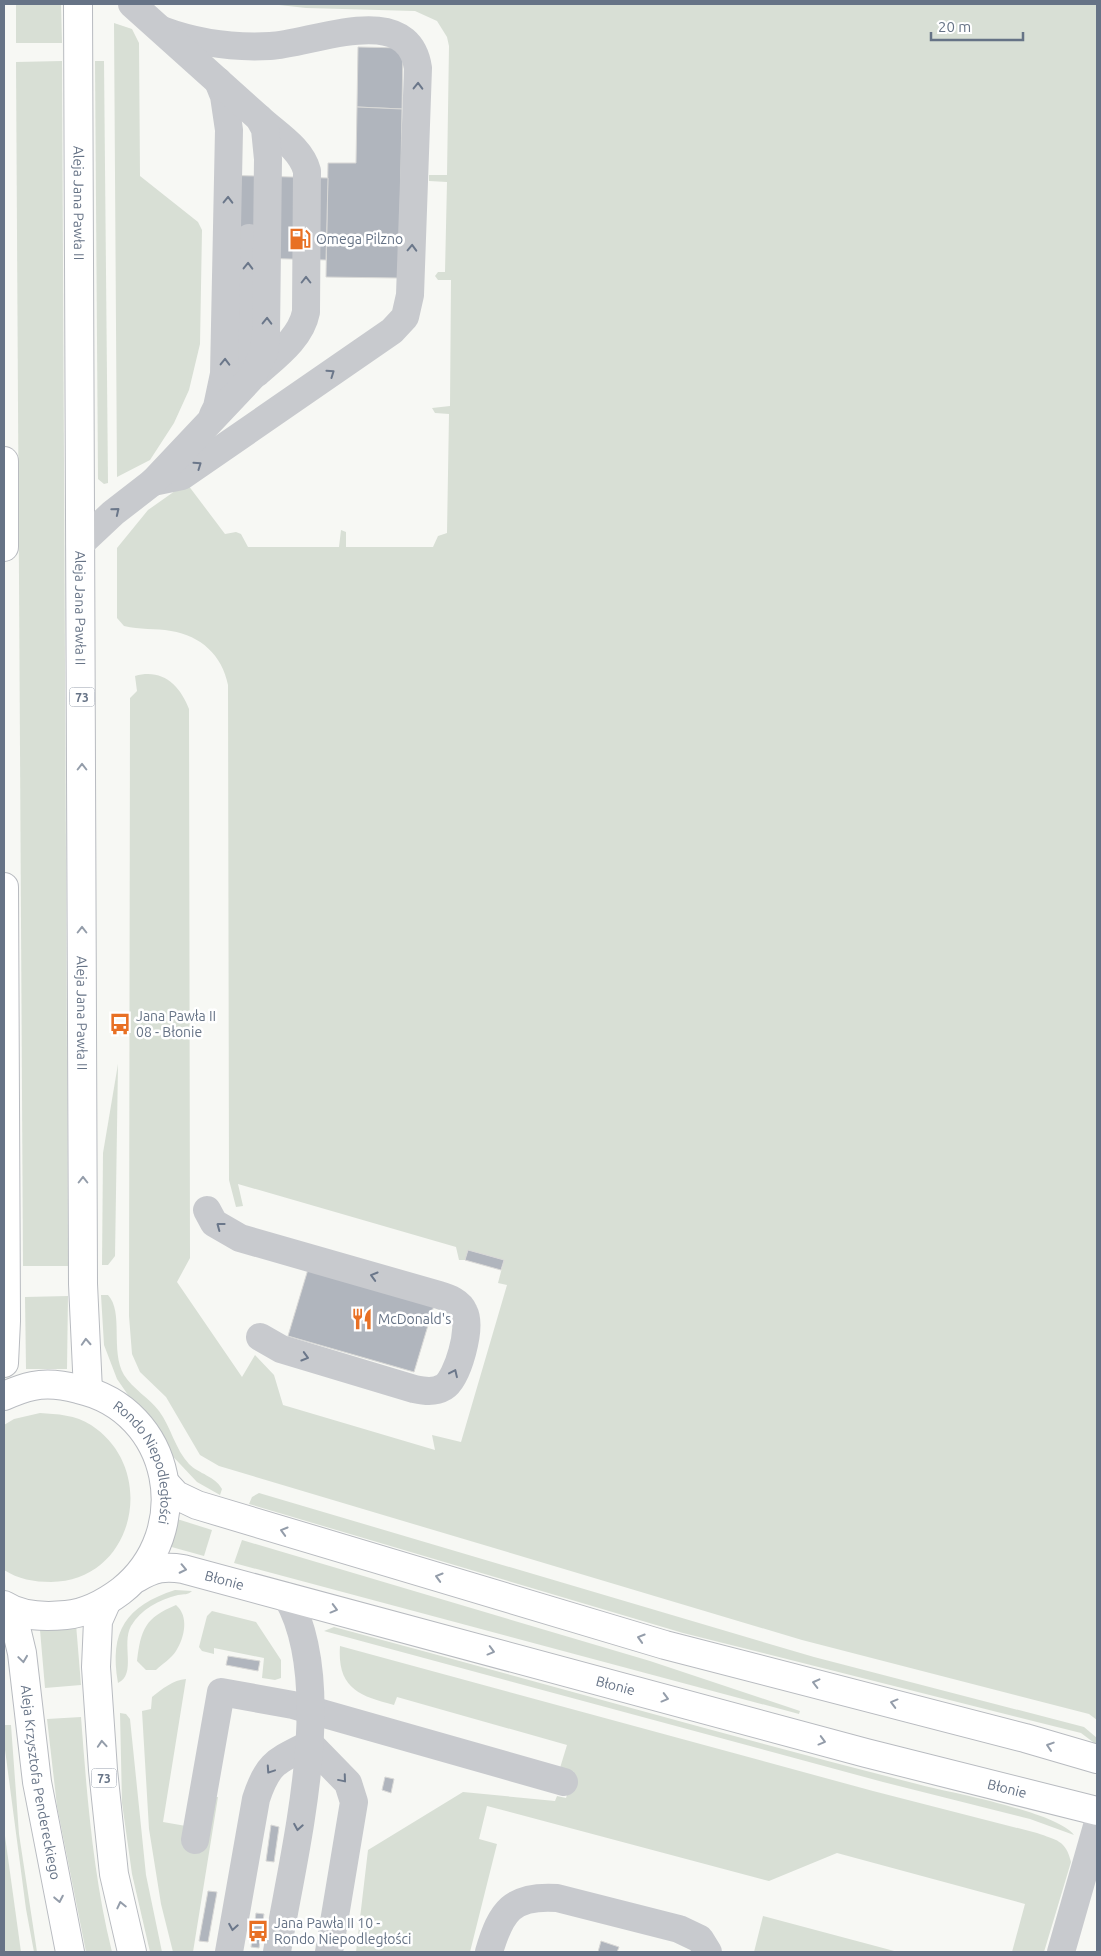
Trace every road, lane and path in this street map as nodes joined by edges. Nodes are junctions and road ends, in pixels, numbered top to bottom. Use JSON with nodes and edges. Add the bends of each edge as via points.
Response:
{"nodes":[{"id":1,"x":78,"y":4,"type":"edge"},
{"id":2,"x":132,"y":4,"type":"edge"},
{"id":3,"x":162,"y":30,"type":"junction"},
{"id":4,"x":218,"y":81,"type":"junction"},
{"id":5,"x":259,"y":117,"type":"junction"},
{"id":6,"x":252,"y":377,"type":"junction"},
{"id":7,"x":232,"y":399,"type":"junction"},
{"id":8,"x":207,"y":425,"type":"junction"},
{"id":9,"x":4,"y":461,"type":"edge"},
{"id":10,"x":153,"y":482,"type":"junction"},
{"id":11,"x":4,"y":487,"type":"edge"},
{"id":12,"x":80,"y":544,"type":"junction"},
{"id":13,"x":4,"y":547,"type":"edge"},
{"id":14,"x":4,"y":887,"type":"edge"},
{"id":15,"x":207,"y":1210,"type":"dead end"},
{"id":16,"x":260,"y":1337,"type":"dead end"},
{"id":17,"x":4,"y":1363,"type":"edge"},
{"id":18,"x":88,"y":1391,"type":"junction"},
{"id":19,"x":4,"y":1396,"type":"edge"},
{"id":20,"x":165,"y":1483,"type":"junction"},
{"id":21,"x":137,"y":1578,"type":"junction"},
{"id":22,"x":287,"y":1597,"type":"junction"},
{"id":23,"x":106,"y":1602,"type":"junction"},
{"id":24,"x":8,"y":1608,"type":"edge"},
{"id":25,"x":310,"y":1710,"type":"junction"},
{"id":26,"x":310,"y":1744,"type":"junction"},
{"id":27,"x":1097,"y":1759,"type":"edge"},
{"id":28,"x":564,"y":1782,"type":"dead end"},
{"id":29,"x":1097,"y":1811,"type":"edge"},
{"id":30,"x":1097,"y":1826,"type":"edge"},
{"id":31,"x":195,"y":1840,"type":"dead end"},
{"id":32,"x":70,"y":1952,"type":"edge"},
{"id":33,"x":132,"y":1952,"type":"edge"},
{"id":34,"x":229,"y":1952,"type":"edge"},
{"id":35,"x":277,"y":1952,"type":"edge"},
{"id":36,"x":328,"y":1952,"type":"edge"},
{"id":37,"x":489,"y":1952,"type":"edge"},
{"id":38,"x":708,"y":1952,"type":"edge"},
{"id":39,"x":1061,"y":1952,"type":"edge"}],
"edges":[{"from":1,"to":12,"type":"main road","name":"Aleja Jana Pawła II","number":"73"},
{"from":2,"to":3,"type":"lane"},
{"from":3,"to":4,"type":"lane"},
{"from":10,"to":3,"type":"lane","one_way":true,"via":[[182,476],[392,331],[405,317],[410,295],[418,68],[412,45],[401,36],[372,27],[338,31],[295,43],[245,47],[189,40]]},
{"from":4,"to":5,"type":"lane"},
{"from":8,"to":4,"type":"lane","one_way":true,"via":[[217,407],[224,374],[229,130],[226,104]]},
{"from":6,"to":5,"type":"lane","one_way":true,"via":[[264,352],[266,334],[268,159],[265,130]]},
{"from":6,"to":5,"type":"lane","one_way":true,"via":[[298,332],[304,324],[306,312],[307,171],[298,152]]},
{"from":7,"to":5,"type":"lane","one_way":true,"via":[[243,375],[246,348],[250,150],[247,115]]},
{"from":6,"to":7,"type":"lane"},
{"from":7,"to":8,"type":"lane"},
{"from":8,"to":10,"type":"lane"},
{"from":9,"to":11,"type":"main road"},
{"from":12,"to":10,"type":"lane","one_way":true},
{"from":11,"to":13,"type":"main road"},
{"from":18,"to":12,"type":"main road","name":"Aleja Jana Pawła II","number":"73","one_way":true,"via":[[83,1275]]},
{"from":14,"to":17,"type":"main road"},
{"from":16,"to":15,"type":"lane","one_way":true,"via":[[281,1350],[414,1389],[431,1391],[445,1386],[456,1370],[466,1319],[459,1304],[439,1295],[240,1238],[214,1223]]},
{"from":18,"to":19,"type":"main road","name":"Rondo Niepodległości","via":[[61,1385],[33,1386]]},
{"from":18,"to":20,"type":"main road","name":"Rondo Niepodległości","via":[[116,1405],[140,1426],[156,1453]]},
{"from":20,"to":21,"type":"main road","name":"Rondo Niepodległości","via":[[162,1534],[152,1557]]},
{"from":27,"to":20,"type":"main road","one_way":true,"via":[[665,1645],[197,1506],[176,1495]]},
{"from":21,"to":22,"type":"main road","name":"Błonie","one_way":true,"via":[[154,1568],[168,1567]]},
{"from":21,"to":23,"type":"main road","name":"Rondo Niepodległości"},
{"from":22,"to":25,"type":"lane","via":[[302,1629]]},
{"from":22,"to":29,"type":"main road","name":"Błonie","one_way":true,"via":[[866,1753]]},
{"from":23,"to":24,"type":"main road","name":"Rondo Niepodległości","via":[[76,1614],[45,1617]]},
{"from":33,"to":23,"type":"main road","number":"73","one_way":true,"via":[[114,1874],[96,1666],[98,1621]]},
{"from":24,"to":32,"type":"main road","name":"Aleja Krzysztofa Pendereckiego","one_way":true,"via":[[22,1653],[37,1782]]},
{"from":25,"to":26,"type":"lane"},
{"from":25,"to":28,"type":"lane"},
{"from":25,"to":31,"type":"lane","via":[[221,1692]]},
{"from":26,"to":34,"type":"lane","one_way":true,"via":[[274,1763],[262,1782],[256,1799]]},
{"from":26,"to":35,"type":"lane","one_way":true},
{"from":26,"to":36,"type":"lane","one_way":true,"via":[[348,1783],[354,1802]]},
{"from":30,"to":39,"type":"lane"},
{"from":37,"to":38,"type":"lane","via":[[503,1915],[526,1899],[540,1897],[557,1898],[679,1929],[700,1939]]}]}
